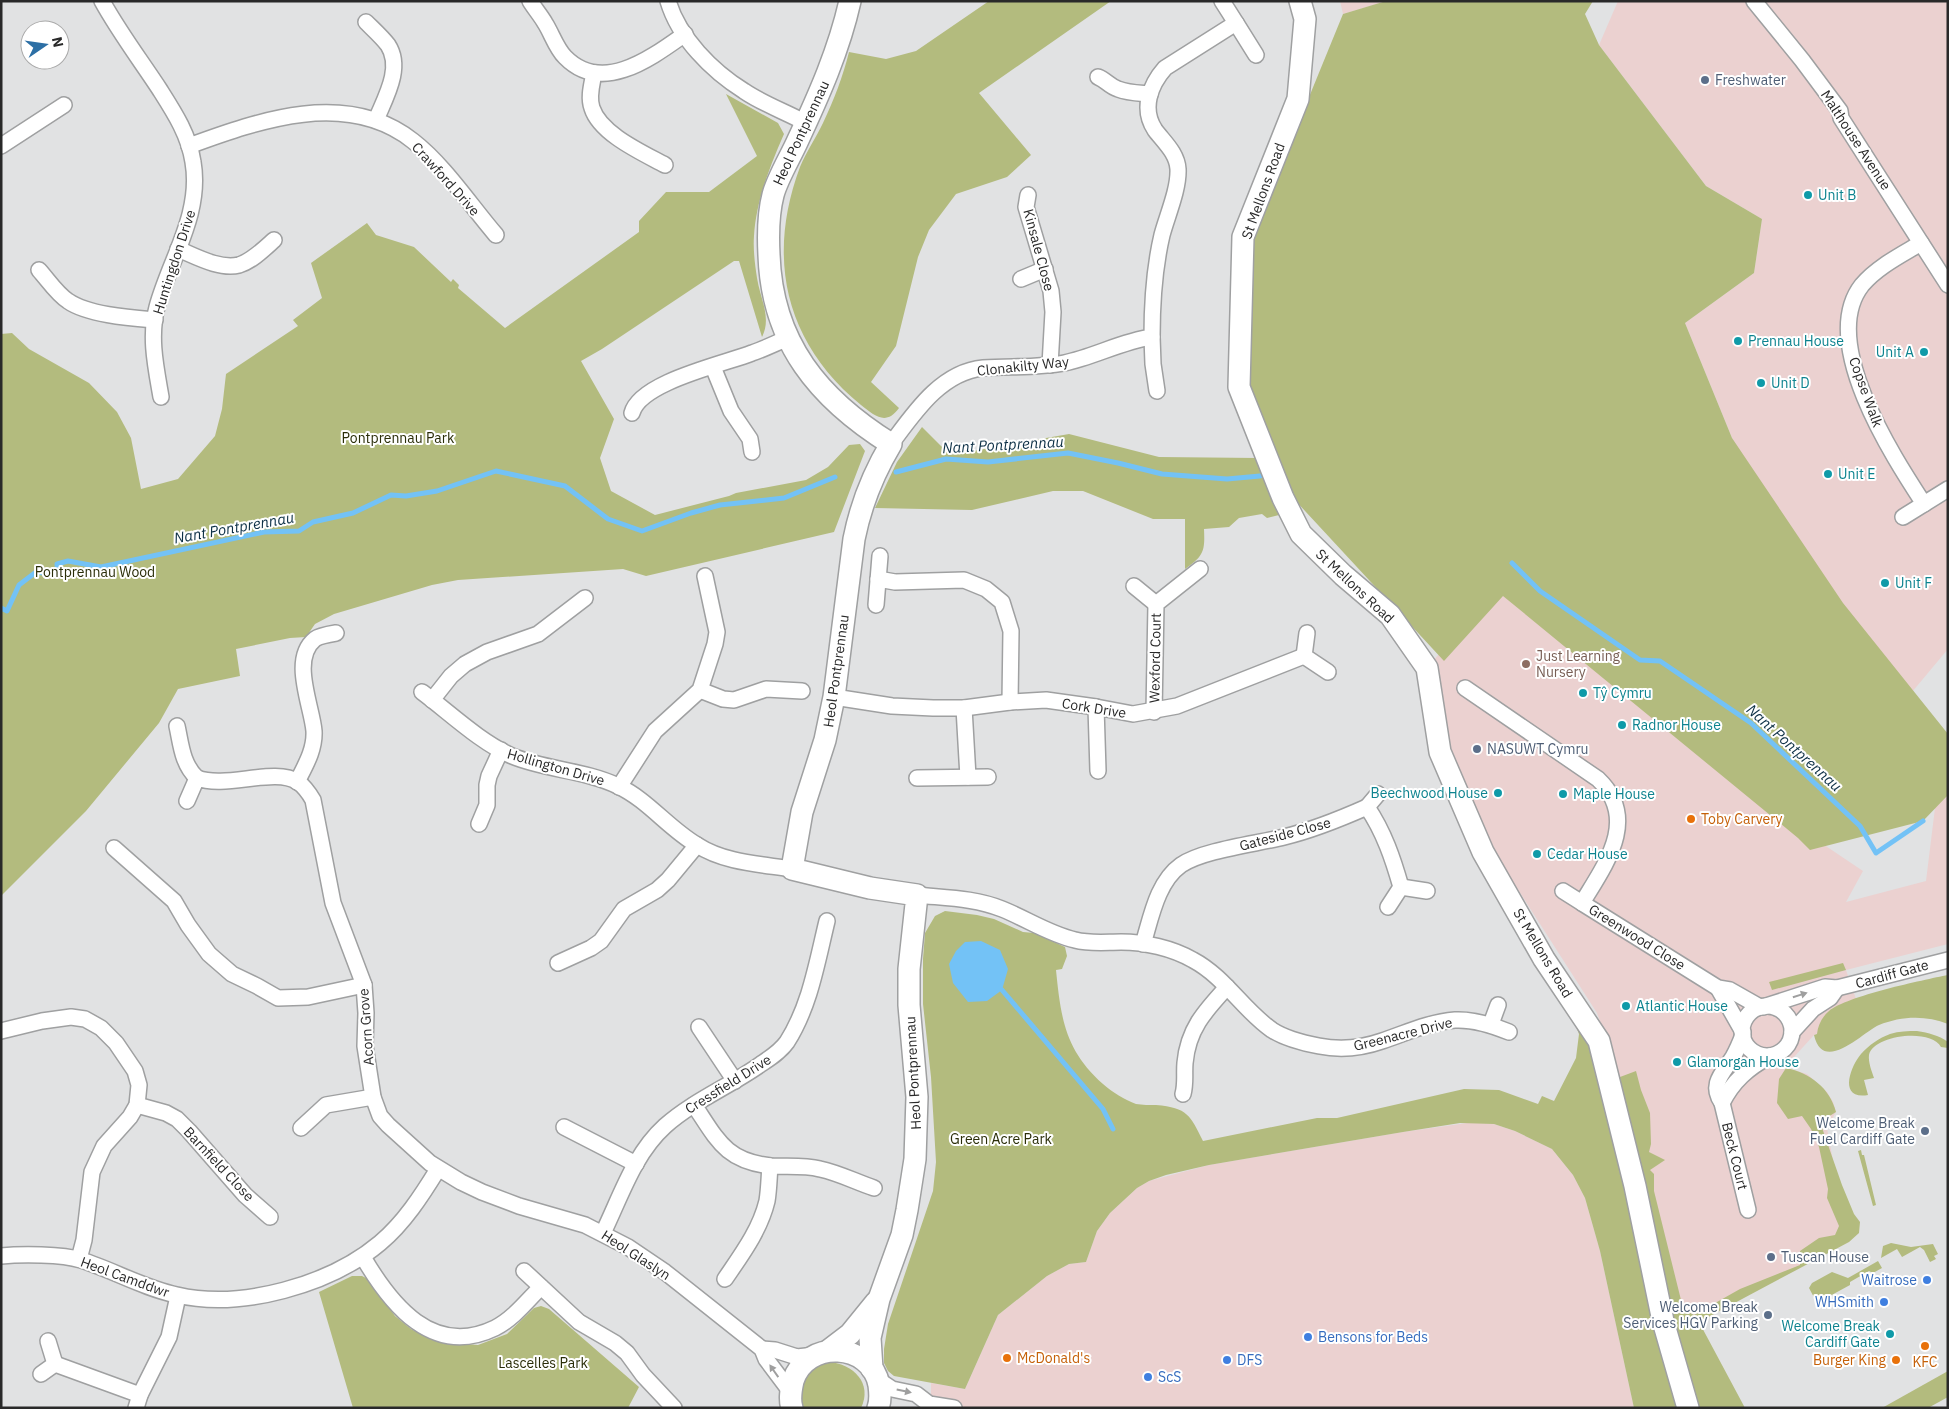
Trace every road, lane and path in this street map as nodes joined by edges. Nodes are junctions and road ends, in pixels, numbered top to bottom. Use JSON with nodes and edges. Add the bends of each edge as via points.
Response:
{"nodes":[{"id":1,"x":102,"y":1,"type":"edge"},
{"id":2,"x":530,"y":1,"type":"edge"},
{"id":3,"x":668,"y":1,"type":"edge"},
{"id":4,"x":850,"y":1,"type":"edge"},
{"id":5,"x":1222,"y":1,"type":"edge"},
{"id":6,"x":1300,"y":1,"type":"edge"},
{"id":7,"x":1754,"y":1,"type":"edge"},
{"id":8,"x":366,"y":22,"type":"dead end"},
{"id":9,"x":1236,"y":23,"type":"junction"},
{"id":10,"x":685,"y":34,"type":"junction"},
{"id":11,"x":1256,"y":55,"type":"dead end"},
{"id":12,"x":594,"y":73,"type":"junction"},
{"id":13,"x":1098,"y":77,"type":"dead end"},
{"id":14,"x":1150,"y":94,"type":"junction"},
{"id":15,"x":64,"y":105,"type":"dead end"},
{"id":16,"x":376,"y":120,"type":"junction"},
{"id":17,"x":806,"y":123,"type":"junction"},
{"id":18,"x":1,"y":146,"type":"edge"},
{"id":19,"x":189,"y":146,"type":"junction"},
{"id":20,"x":665,"y":166,"type":"dead end"},
{"id":21,"x":1028,"y":195,"type":"dead end"},
{"id":22,"x":496,"y":236,"type":"dead end"},
{"id":23,"x":274,"y":240,"type":"dead end"},
{"id":24,"x":1921,"y":243,"type":"junction"},
{"id":25,"x":178,"y":249,"type":"junction"},
{"id":26,"x":1045,"y":269,"type":"junction"},
{"id":27,"x":39,"y":270,"type":"dead end"},
{"id":28,"x":1021,"y":279,"type":"dead end"},
{"id":29,"x":1948,"y":285,"type":"edge"},
{"id":30,"x":155,"y":320,"type":"junction"},
{"id":31,"x":1152,"y":337,"type":"junction"},
{"id":32,"x":788,"y":338,"type":"junction"},
{"id":33,"x":1050,"y":365,"type":"junction"},
{"id":34,"x":713,"y":367,"type":"junction"},
{"id":35,"x":1157,"y":390,"type":"dead end"},
{"id":36,"x":161,"y":397,"type":"dead end"},
{"id":37,"x":632,"y":413,"type":"dead end"},
{"id":38,"x":891,"y":444,"type":"junction"},
{"id":39,"x":752,"y":452,"type":"dead end"},
{"id":40,"x":1948,"y":489,"type":"edge"},
{"id":41,"x":1924,"y":504,"type":"junction"},
{"id":42,"x":1903,"y":517,"type":"dead end"},
{"id":43,"x":880,"y":556,"type":"dead end"},
{"id":44,"x":1200,"y":569,"type":"dead end"},
{"id":45,"x":704,"y":576,"type":"dead end"},
{"id":46,"x":878,"y":579,"type":"junction"},
{"id":47,"x":1134,"y":586,"type":"dead end"},
{"id":48,"x":585,"y":598,"type":"dead end"},
{"id":49,"x":1156,"y":604,"type":"junction"},
{"id":50,"x":876,"y":605,"type":"dead end"},
{"id":51,"x":336,"y":632,"type":"dead end"},
{"id":52,"x":1307,"y":632,"type":"dead end"},
{"id":53,"x":1304,"y":656,"type":"junction"},
{"id":54,"x":1328,"y":672,"type":"dead end"},
{"id":55,"x":1465,"y":688,"type":"dead end"},
{"id":56,"x":700,"y":690,"type":"junction"},
{"id":57,"x":802,"y":691,"type":"dead end"},
{"id":58,"x":834,"y":697,"type":"junction"},
{"id":59,"x":1010,"y":702,"type":"junction"},
{"id":60,"x":1096,"y":706,"type":"junction"},
{"id":61,"x":964,"y":708,"type":"junction"},
{"id":62,"x":1154,"y":712,"type":"junction"},
{"id":63,"x":177,"y":726,"type":"dead end"},
{"id":64,"x":501,"y":750,"type":"junction"},
{"id":65,"x":1098,"y":771,"type":"dead end"},
{"id":66,"x":968,"y":777,"type":"junction"},
{"id":67,"x":197,"y":778,"type":"junction"},
{"id":68,"x":917,"y":778,"type":"dead end"},
{"id":69,"x":988,"y":778,"type":"dead end"},
{"id":70,"x":298,"y":782,"type":"junction"},
{"id":71,"x":620,"y":787,"type":"junction"},
{"id":72,"x":1378,"y":794,"type":"dead end"},
{"id":73,"x":187,"y":801,"type":"dead end"},
{"id":74,"x":1367,"y":808,"type":"junction"},
{"id":75,"x":479,"y":824,"type":"dead end"},
{"id":76,"x":697,"y":845,"type":"junction"},
{"id":77,"x":114,"y":848,"type":"dead end"},
{"id":78,"x":792,"y":868,"type":"junction"},
{"id":79,"x":1401,"y":887,"type":"junction"},
{"id":80,"x":1427,"y":891,"type":"dead end"},
{"id":81,"x":1563,"y":891,"type":"dead end"},
{"id":82,"x":917,"y":895,"type":"junction"},
{"id":83,"x":1582,"y":903,"type":"junction"},
{"id":84,"x":1388,"y":907,"type":"dead end"},
{"id":85,"x":827,"y":921,"type":"dead end"},
{"id":86,"x":1143,"y":944,"type":"junction"},
{"id":87,"x":1948,"y":960,"type":"edge"},
{"id":88,"x":558,"y":963,"type":"dead end"},
{"id":89,"x":364,"y":985,"type":"junction"},
{"id":90,"x":1227,"y":987,"type":"junction"},
{"id":91,"x":1718,"y":988,"type":"junction"},
{"id":92,"x":1837,"y":988,"type":"junction"},
{"id":93,"x":1498,"y":1005,"type":"dead end"},
{"id":94,"x":1762,"y":1007,"type":"junction"},
{"id":95,"x":1491,"y":1024,"type":"junction"},
{"id":96,"x":698,"y":1027,"type":"dead end"},
{"id":97,"x":1,"y":1031,"type":"edge"},
{"id":98,"x":1509,"y":1032,"type":"dead end"},
{"id":99,"x":1792,"y":1032,"type":"junction"},
{"id":100,"x":1743,"y":1033,"type":"junction"},
{"id":101,"x":1770,"y":1056,"type":"junction"},
{"id":102,"x":735,"y":1081,"type":"junction"},
{"id":103,"x":1184,"y":1094,"type":"dead end"},
{"id":104,"x":373,"y":1097,"type":"junction"},
{"id":105,"x":1722,"y":1103,"type":"junction"},
{"id":106,"x":137,"y":1105,"type":"junction"},
{"id":107,"x":694,"y":1105,"type":"junction"},
{"id":108,"x":301,"y":1128,"type":"dead end"},
{"id":109,"x":564,"y":1128,"type":"dead end"},
{"id":110,"x":636,"y":1164,"type":"junction"},
{"id":111,"x":770,"y":1166,"type":"junction"},
{"id":112,"x":438,"y":1169,"type":"junction"},
{"id":113,"x":874,"y":1188,"type":"dead end"},
{"id":114,"x":1746,"y":1213,"type":"dead end"},
{"id":115,"x":270,"y":1217,"type":"dead end"},
{"id":116,"x":603,"y":1233,"type":"junction"},
{"id":117,"x":1,"y":1256,"type":"edge"},
{"id":118,"x":363,"y":1257,"type":"junction"},
{"id":119,"x":79,"y":1259,"type":"junction"},
{"id":120,"x":524,"y":1271,"type":"dead end"},
{"id":121,"x":725,"y":1279,"type":"dead end"},
{"id":122,"x":541,"y":1287,"type":"junction"},
{"id":123,"x":178,"y":1296,"type":"junction"},
{"id":124,"x":879,"y":1299,"type":"junction"},
{"id":125,"x":48,"y":1341,"type":"dead end"},
{"id":126,"x":762,"y":1349,"type":"junction"},
{"id":127,"x":822,"y":1352,"type":"junction"},
{"id":128,"x":55,"y":1364,"type":"junction"},
{"id":129,"x":41,"y":1374,"type":"dead end"},
{"id":130,"x":875,"y":1374,"type":"junction"},
{"id":131,"x":138,"y":1401,"type":"edge"},
{"id":132,"x":791,"y":1403,"type":"edge"},
{"id":133,"x":925,"y":1406,"type":"edge"},
{"id":134,"x":674,"y":1408,"type":"edge"},
{"id":135,"x":878,"y":1408,"type":"edge"},
{"id":136,"x":954,"y":1408,"type":"edge"},
{"id":137,"x":1688,"y":1408,"type":"edge"}],
"edges":[{"from":1,"to":19,"type":"street","name":"Huntingdon Drive","via":[[170,106]]},
{"from":2,"to":12,"type":"street","via":[[564,56],[585,71]]},
{"from":3,"to":10,"type":"street"},
{"from":4,"to":17,"type":"street","name":"Heol Pontprennau","via":[[834,58]]},
{"from":5,"to":9,"type":"street"},
{"from":6,"to":137,"type":"street","name":"St Mellons Road","via":[[1305,20],[1298,99],[1243,237],[1239,387],[1283,498],[1301,534],[1390,615],[1427,668],[1440,752],[1483,852],[1544,959],[1599,1041],[1635,1186],[1663,1321]]},
{"from":7,"to":24,"type":"street","name":"Malthouse Avenue","via":[[1840,111],[1841,118]]},
{"from":8,"to":16,"type":"street","via":[[388,46],[394,65],[392,80]]},
{"from":9,"to":11,"type":"street"},
{"from":9,"to":14,"type":"street","via":[[1165,68],[1158,75]]},
{"from":10,"to":12,"type":"street","via":[[638,64],[605,74]]},
{"from":10,"to":17,"type":"street","via":[[726,79]]},
{"from":12,"to":20,"type":"street","via":[[590,98],[596,116],[617,137]]},
{"from":13,"to":14,"type":"street","via":[[1118,89]]},
{"from":14,"to":31,"type":"street","via":[[1151,122],[1172,152],[1178,168],[1158,255]]},
{"from":15,"to":18,"type":"street"},
{"from":16,"to":19,"type":"street","name":"Crawford Drive","via":[[360,115],[317,112],[228,132]]},
{"from":16,"to":22,"type":"street","name":"Crawford Drive","via":[[406,136],[429,156]]},
{"from":17,"to":32,"type":"street","name":"Heol Pontprennau","via":[[773,194],[768,241],[771,284]]},
{"from":19,"to":25,"type":"street","name":"Huntingdon Drive","via":[[195,178],[194,194]]},
{"from":21,"to":26,"type":"street","name":"Kinsale Close","via":[[1026,207]]},
{"from":23,"to":25,"type":"street","via":[[248,261],[229,266]]},
{"from":24,"to":29,"type":"street","name":"Malthouse Avenue"},
{"from":24,"to":41,"type":"street","name":"Copse Walk","via":[[1872,274],[1862,286],[1850,311],[1848,331],[1858,378],[1875,421],[1890,452]]},
{"from":25,"to":30,"type":"street","name":"Huntingdon Drive"},
{"from":26,"to":28,"type":"street"},
{"from":26,"to":33,"type":"street","name":"Kinsale Close","via":[[1052,301]]},
{"from":27,"to":30,"type":"street","via":[[68,301],[78,306],[118,316]]},
{"from":30,"to":36,"type":"street","name":"Huntingdon Drive","via":[[153,339]]},
{"from":31,"to":33,"type":"street","name":"Clonakilty Way"},
{"from":31,"to":35,"type":"street"},
{"from":32,"to":34,"type":"street"},
{"from":32,"to":38,"type":"street","name":"Heol Pontprennau","via":[[801,362],[825,393]]},
{"from":33,"to":38,"type":"street","name":"Clonakilty Way","via":[[980,368],[950,379],[921,405]]},
{"from":34,"to":37,"type":"street","via":[[658,387],[634,404]]},
{"from":34,"to":39,"type":"street","via":[[731,411],[750,439]]},
{"from":38,"to":58,"type":"street","name":"Heol Pontprennau","via":[[868,488],[858,520]]},
{"from":40,"to":41,"type":"street"},
{"from":41,"to":42,"type":"street"},
{"from":43,"to":46,"type":"street"},
{"from":44,"to":49,"type":"street","name":"Wexford Court"},
{"from":45,"to":56,"type":"street","via":[[717,632]]},
{"from":46,"to":50,"type":"street"},
{"from":46,"to":59,"type":"street","via":[[895,582],[964,580],[986,588],[1002,602],[1011,631]]},
{"from":47,"to":49,"type":"street","name":"Wexford Court"},
{"from":48,"to":64,"type":"street","name":"Hollington Drive","via":[[538,634],[487,652],[465,664],[427,696]]},
{"from":49,"to":62,"type":"street","name":"Wexford Court"},
{"from":51,"to":70,"type":"street","via":[[315,639],[306,652],[302,668],[314,732],[307,764]]},
{"from":52,"to":53,"type":"street"},
{"from":53,"to":54,"type":"street"},
{"from":53,"to":62,"type":"street","name":"Cork Drive"},
{"from":55,"to":83,"type":"street","name":"Greenwood Close","via":[[1598,779],[1612,796],[1617,815],[1615,843]]},
{"from":56,"to":57,"type":"street","via":[[734,700],[766,689]]},
{"from":56,"to":71,"type":"street","via":[[655,731]]},
{"from":58,"to":61,"type":"street","name":"Cork Drive","via":[[911,708]]},
{"from":58,"to":78,"type":"street","name":"Heol Pontprennau","via":[[825,740],[802,812]]},
{"from":59,"to":60,"type":"street","name":"Cork Drive","via":[[1046,700]]},
{"from":59,"to":61,"type":"street","name":"Cork Drive"},
{"from":60,"to":62,"type":"street","name":"Cork Drive","via":[[1133,714]]},
{"from":60,"to":65,"type":"street"},
{"from":61,"to":66,"type":"street"},
{"from":63,"to":67,"type":"street","via":[[185,762]]},
{"from":64,"to":71,"type":"street","name":"Hollington Drive"},
{"from":64,"to":75,"type":"street","via":[[489,776],[487,805]]},
{"from":66,"to":68,"type":"street"},
{"from":66,"to":69,"type":"street"},
{"from":67,"to":70,"type":"street","via":[[219,782],[280,777]]},
{"from":67,"to":73,"type":"street"},
{"from":70,"to":89,"type":"street","name":"Acorn Grove","via":[[313,800],[333,903]]},
{"from":71,"to":76,"type":"street","name":"Hollington Drive"},
{"from":72,"to":74,"type":"street"},
{"from":74,"to":79,"type":"street","via":[[1388,844]]},
{"from":74,"to":86,"type":"street","name":"Gateside Close","via":[[1314,829],[1225,849],[1180,866],[1160,892]]},
{"from":76,"to":78,"type":"street","name":"Hollington Drive","via":[[720,856],[753,864]]},
{"from":76,"to":88,"type":"street","via":[[657,890],[624,909],[600,941]]},
{"from":77,"to":89,"type":"street","via":[[174,901],[209,954],[232,974],[278,998],[308,997]]},
{"from":78,"to":82,"type":"street","via":[[870,888]]},
{"from":79,"to":80,"type":"street"},
{"from":79,"to":84,"type":"street"},
{"from":81,"to":83,"type":"street"},
{"from":82,"to":86,"type":"street","name":"Greenacre Drive","via":[[989,905],[1054,934],[1078,941]]},
{"from":82,"to":124,"type":"street","name":"Heol Pontprennau","via":[[909,969],[916,1097],[915,1159],[902,1235]]},
{"from":83,"to":91,"type":"street","name":"Greenwood Close"},
{"from":85,"to":102,"type":"street","name":"Cressfield Drive","via":[[808,999],[786,1043]]},
{"from":86,"to":90,"type":"street","name":"Greenacre Drive","via":[[1192,959]]},
{"from":87,"to":92,"type":"street","name":"Cardiff Gate"},
{"from":89,"to":104,"type":"street","name":"Acorn Grove","via":[[365,1046]]},
{"from":90,"to":95,"type":"street","name":"Greenacre Drive","via":[[1274,1031],[1321,1046],[1364,1046],[1440,1022],[1456,1020]]},
{"from":90,"to":103,"type":"street","via":[[1202,1016],[1192,1034],[1185,1065]]},
{"from":91,"to":94,"type":"street","name":"Greenwood Close","via":[[1730,990]]},
{"from":91,"to":100,"type":"street","name":"Greenwood Close"},
{"from":94,"to":92,"type":"street","name":"Cardiff Gate","one_way":true,"via":[[1825,986]]},
{"from":92,"to":99,"type":"street","name":"Cardiff Gate"},
{"from":93,"to":95,"type":"street"},
{"from":94,"to":99,"type":"street","via":[[1781,1010],[1792,1024]]},
{"from":94,"to":100,"type":"street","name":"Cardiff Gate","via":[[1748,1016]]},
{"from":95,"to":98,"type":"street","name":"Greenacre Drive"},
{"from":96,"to":102,"type":"street"},
{"from":97,"to":106,"type":"street","via":[[71,1017],[84,1019],[101,1028],[136,1071],[139,1084]]},
{"from":99,"to":101,"type":"street","name":"Cardiff Gate","via":[[1787,1046]]},
{"from":100,"to":101,"type":"street","via":[[1753,1052]]},
{"from":100,"to":105,"type":"street","name":"Beck Court","via":[[1734,1055],[1718,1078],[1717,1096]]},
{"from":101,"to":105,"type":"street","name":"Beck Court","via":[[1748,1068]]},
{"from":102,"to":107,"type":"street","name":"Cressfield Drive"},
{"from":104,"to":108,"type":"street","via":[[326,1105]]},
{"from":104,"to":112,"type":"street","name":"Acorn Grove","via":[[380,1116],[388,1125]]},
{"from":105,"to":114,"type":"street","name":"Beck Court"},
{"from":106,"to":115,"type":"street","name":"Barnfield Close","via":[[177,1119],[245,1195]]},
{"from":106,"to":119,"type":"street","via":[[130,1118],[104,1146],[92,1172]]},
{"from":107,"to":110,"type":"street","name":"Cressfield Drive","via":[[652,1138]]},
{"from":107,"to":111,"type":"street","via":[[725,1149],[736,1157]]},
{"from":109,"to":110,"type":"street"},
{"from":110,"to":116,"type":"street","name":"Cressfield Drive"},
{"from":111,"to":113,"type":"street","via":[[820,1169]]},
{"from":111,"to":121,"type":"street","via":[[767,1200],[760,1224]]},
{"from":112,"to":116,"type":"street","name":"Heol Glaslyn","via":[[482,1192]]},
{"from":112,"to":118,"type":"street","name":"Heol Camddwr","via":[[410,1212]]},
{"from":116,"to":126,"type":"street","name":"Heol Glaslyn","via":[[665,1272]]},
{"from":117,"to":119,"type":"street","name":"Heol Camddwr","via":[[25,1254]]},
{"from":118,"to":122,"type":"street","via":[[410,1319],[444,1335],[475,1335],[495,1328]]},
{"from":118,"to":123,"type":"street","name":"Heol Camddwr","via":[[315,1280],[259,1297],[215,1299]]},
{"from":119,"to":123,"type":"street","name":"Heol Camddwr"},
{"from":120,"to":122,"type":"street"},
{"from":122,"to":134,"type":"street","via":[[579,1322],[627,1353]]},
{"from":123,"to":131,"type":"street","via":[[169,1337]]},
{"from":124,"to":127,"type":"street","name":"Heol Pontprennau","via":[[850,1334]]},
{"from":124,"to":130,"type":"street","name":"Heol Pontprennau","via":[[870,1338]]},
{"from":125,"to":128,"type":"street"},
{"from":126,"to":127,"type":"street","name":"Heol Glaslyn","via":[[797,1357]]},
{"from":132,"to":126,"type":"street","name":"Heol Glaslyn","one_way":true},
{"from":127,"to":130,"type":"street","via":[[850,1352],[864,1360]]},
{"from":127,"to":132,"type":"street","name":"Heol Pontprennau","via":[[804,1362],[795,1374]]},
{"from":128,"to":129,"type":"street"},
{"from":128,"to":131,"type":"street"},
{"from":130,"to":133,"type":"street","one_way":true,"via":[[892,1389],[916,1394]]},
{"from":130,"to":135,"type":"street","name":"Heol Pontprennau","via":[[880,1395]]},
{"from":133,"to":136,"type":"street"}]}
